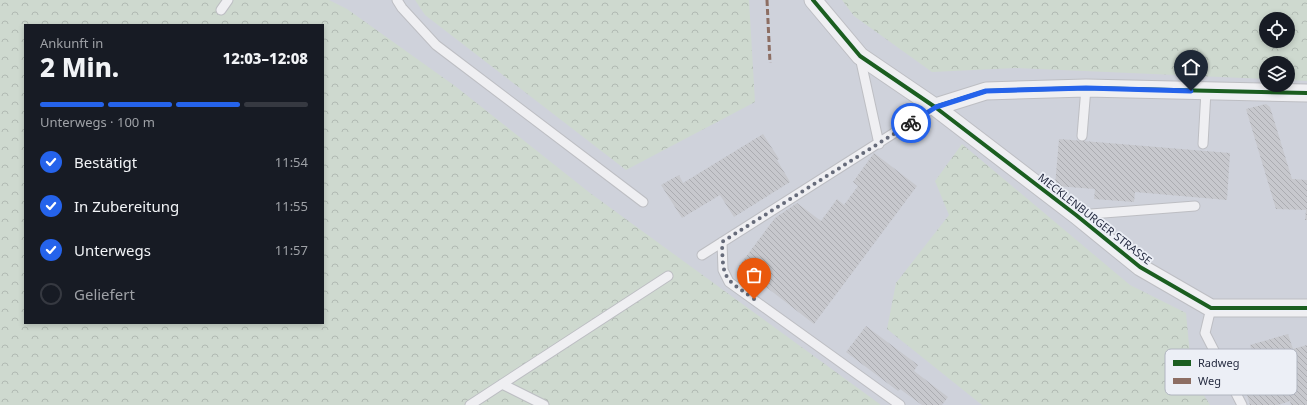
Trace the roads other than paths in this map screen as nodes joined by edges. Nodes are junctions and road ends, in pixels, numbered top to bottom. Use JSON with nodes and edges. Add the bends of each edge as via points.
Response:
{"nodes":[{"id":1,"x":228,"y":0,"type":"edge"},
{"id":2,"x":397,"y":0,"type":"edge"},
{"id":3,"x":813,"y":0,"type":"edge"},
{"id":4,"x":221,"y":10,"type":"dead end"},
{"id":5,"x":860,"y":56,"type":"junction"},
{"id":6,"x":1086,"y":88,"type":"junction"},
{"id":7,"x":1206,"y":91,"type":"junction"},
{"id":8,"x":1307,"y":93,"type":"edge"},
{"id":9,"x":936,"y":107,"type":"junction"},
{"id":10,"x":1082,"y":136,"type":"dead end"},
{"id":11,"x":878,"y":144,"type":"junction"},
{"id":12,"x":1203,"y":144,"type":"dead end"},
{"id":13,"x":643,"y":202,"type":"dead end"},
{"id":14,"x":1195,"y":206,"type":"dead end"},
{"id":15,"x":1076,"y":216,"type":"junction"},
{"id":16,"x":722,"y":242,"type":"junction"},
{"id":17,"x":702,"y":255,"type":"dead end"},
{"id":18,"x":668,"y":276,"type":"dead end"},
{"id":19,"x":1211,"y":308,"type":"junction"},
{"id":20,"x":1307,"y":308,"type":"edge"},
{"id":21,"x":1214,"y":349,"type":"edge"},
{"id":22,"x":502,"y":384,"type":"junction"},
{"id":23,"x":1237,"y":395,"type":"edge"},
{"id":24,"x":470,"y":405,"type":"edge"},
{"id":25,"x":544,"y":405,"type":"edge"},
{"id":26,"x":900,"y":405,"type":"edge"},
{"id":27,"x":1242,"y":405,"type":"edge"}],
"edges":[{"from":1,"to":4,"type":"lane"},
{"from":2,"to":13,"type":"lane","via":[[436,45]]},
{"from":3,"to":5,"type":"street","name":"MECKLENBURGER STRASSE"},
{"from":5,"to":9,"type":"street","name":"MECKLENBURGER STRASSE"},
{"from":5,"to":11,"type":"lane"},
{"from":6,"to":7,"type":"street"},
{"from":6,"to":9,"type":"street","via":[[986,91]]},
{"from":6,"to":10,"type":"lane"},
{"from":7,"to":8,"type":"street"},
{"from":7,"to":12,"type":"lane"},
{"from":9,"to":11,"type":"lane"},
{"from":9,"to":15,"type":"street","name":"MECKLENBURGER STRASSE"},
{"from":11,"to":16,"type":"lane"},
{"from":14,"to":15,"type":"lane"},
{"from":15,"to":19,"type":"street","name":"MECKLENBURGER STRASSE","via":[[1140,267]]},
{"from":16,"to":17,"type":"lane"},
{"from":16,"to":26,"type":"lane","via":[[723,270],[729,282]]},
{"from":18,"to":22,"type":"lane"},
{"from":19,"to":20,"type":"street"},
{"from":19,"to":21,"type":"lane","via":[[1206,333]]},
{"from":22,"to":24,"type":"lane"},
{"from":22,"to":25,"type":"lane"},
{"from":23,"to":27,"type":"lane"}]}
